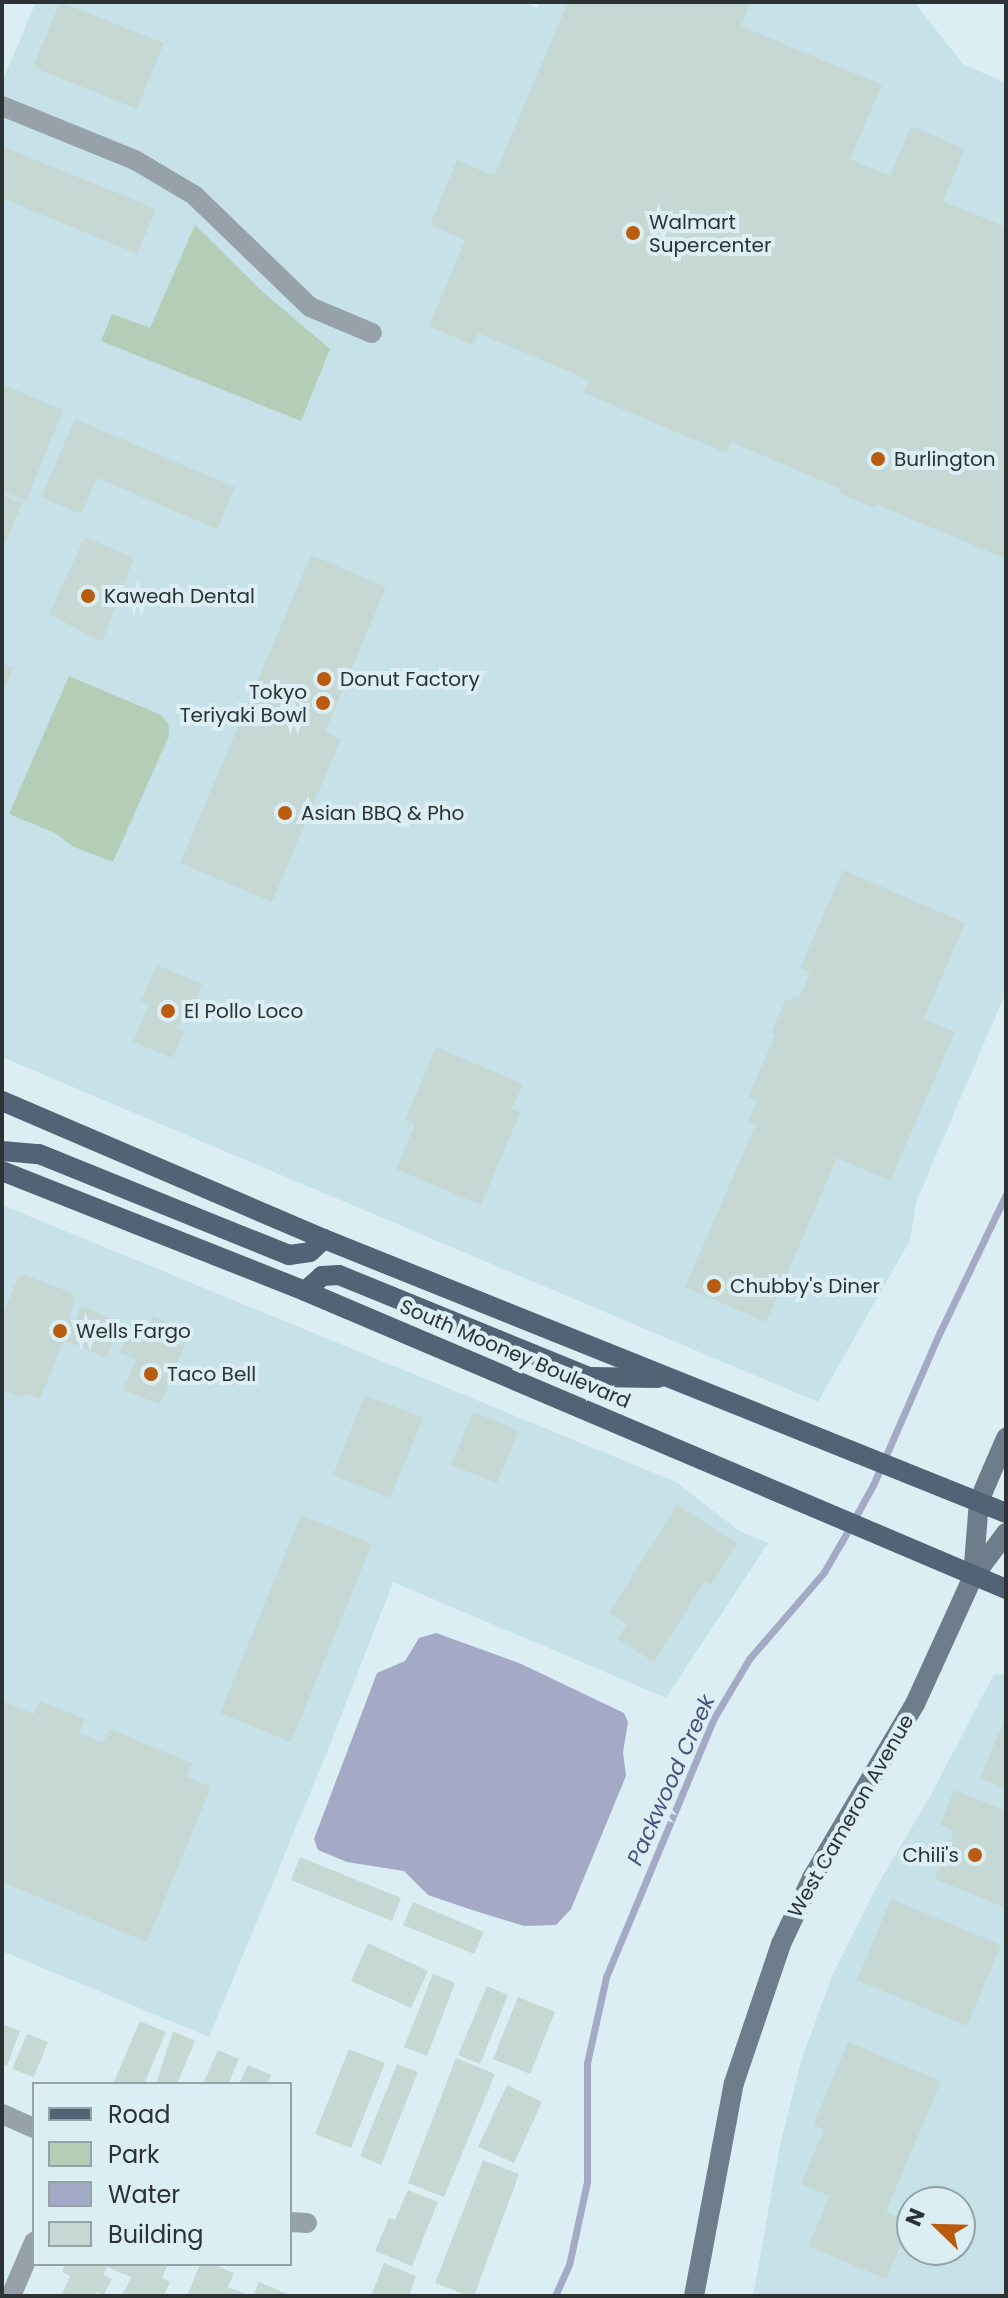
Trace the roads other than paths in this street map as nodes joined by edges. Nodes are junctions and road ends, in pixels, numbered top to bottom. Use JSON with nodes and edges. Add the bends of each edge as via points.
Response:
{"nodes":[{"id":1,"x":2,"y":106,"type":"edge"},
{"id":2,"x":372,"y":333,"type":"dead end"},
{"id":3,"x":2,"y":1101,"type":"edge"},
{"id":4,"x":2,"y":1151,"type":"edge"},
{"id":5,"x":2,"y":1171,"type":"edge"},
{"id":6,"x":324,"y":1239,"type":"junction"},
{"id":7,"x":305,"y":1291,"type":"junction"},
{"id":8,"x":674,"y":1378,"type":"junction"},
{"id":9,"x":1006,"y":1438,"type":"edge"},
{"id":10,"x":979,"y":1501,"type":"junction"},
{"id":11,"x":1006,"y":1513,"type":"edge"},
{"id":12,"x":1006,"y":1533,"type":"edge"},
{"id":13,"x":973,"y":1577,"type":"junction"},
{"id":14,"x":1006,"y":1589,"type":"edge"},
{"id":15,"x":2,"y":2114,"type":"edge"},
{"id":16,"x":32,"y":2127,"type":"edge"},
{"id":17,"x":32,"y":2247,"type":"edge"},
{"id":18,"x":11,"y":2296,"type":"edge"},
{"id":19,"x":694,"y":2296,"type":"edge"}],
"edges":[{"from":1,"to":2,"type":"street","via":[[135,160],[194,195],[310,307]]},
{"from":3,"to":6,"type":"main road","name":"South Mooney Boulevard"},
{"from":4,"to":6,"type":"main road","via":[[39,1154],[289,1255],[310,1252]]},
{"from":5,"to":7,"type":"main road","name":"South Mooney Boulevard"},
{"from":6,"to":8,"type":"main road","name":"South Mooney Boulevard"},
{"from":7,"to":8,"type":"main road","via":[[322,1276],[339,1275],[589,1377]]},
{"from":7,"to":13,"type":"main road","name":"South Mooney Boulevard"},
{"from":8,"to":10,"type":"main road","name":"South Mooney Boulevard"},
{"from":9,"to":10,"type":"street","name":"West Cameron Avenue"},
{"from":10,"to":11,"type":"main road","name":"South Mooney Boulevard"},
{"from":10,"to":13,"type":"street","name":"West Cameron Avenue"},
{"from":12,"to":13,"type":"street","name":"West Cameron Avenue"},
{"from":13,"to":14,"type":"main road","name":"South Mooney Boulevard"},
{"from":13,"to":19,"type":"street","name":"West Cameron Avenue","via":[[915,1704],[812,1878],[770,1971],[723,2128]]},
{"from":15,"to":16,"type":"street"},
{"from":17,"to":18,"type":"street"}]}
